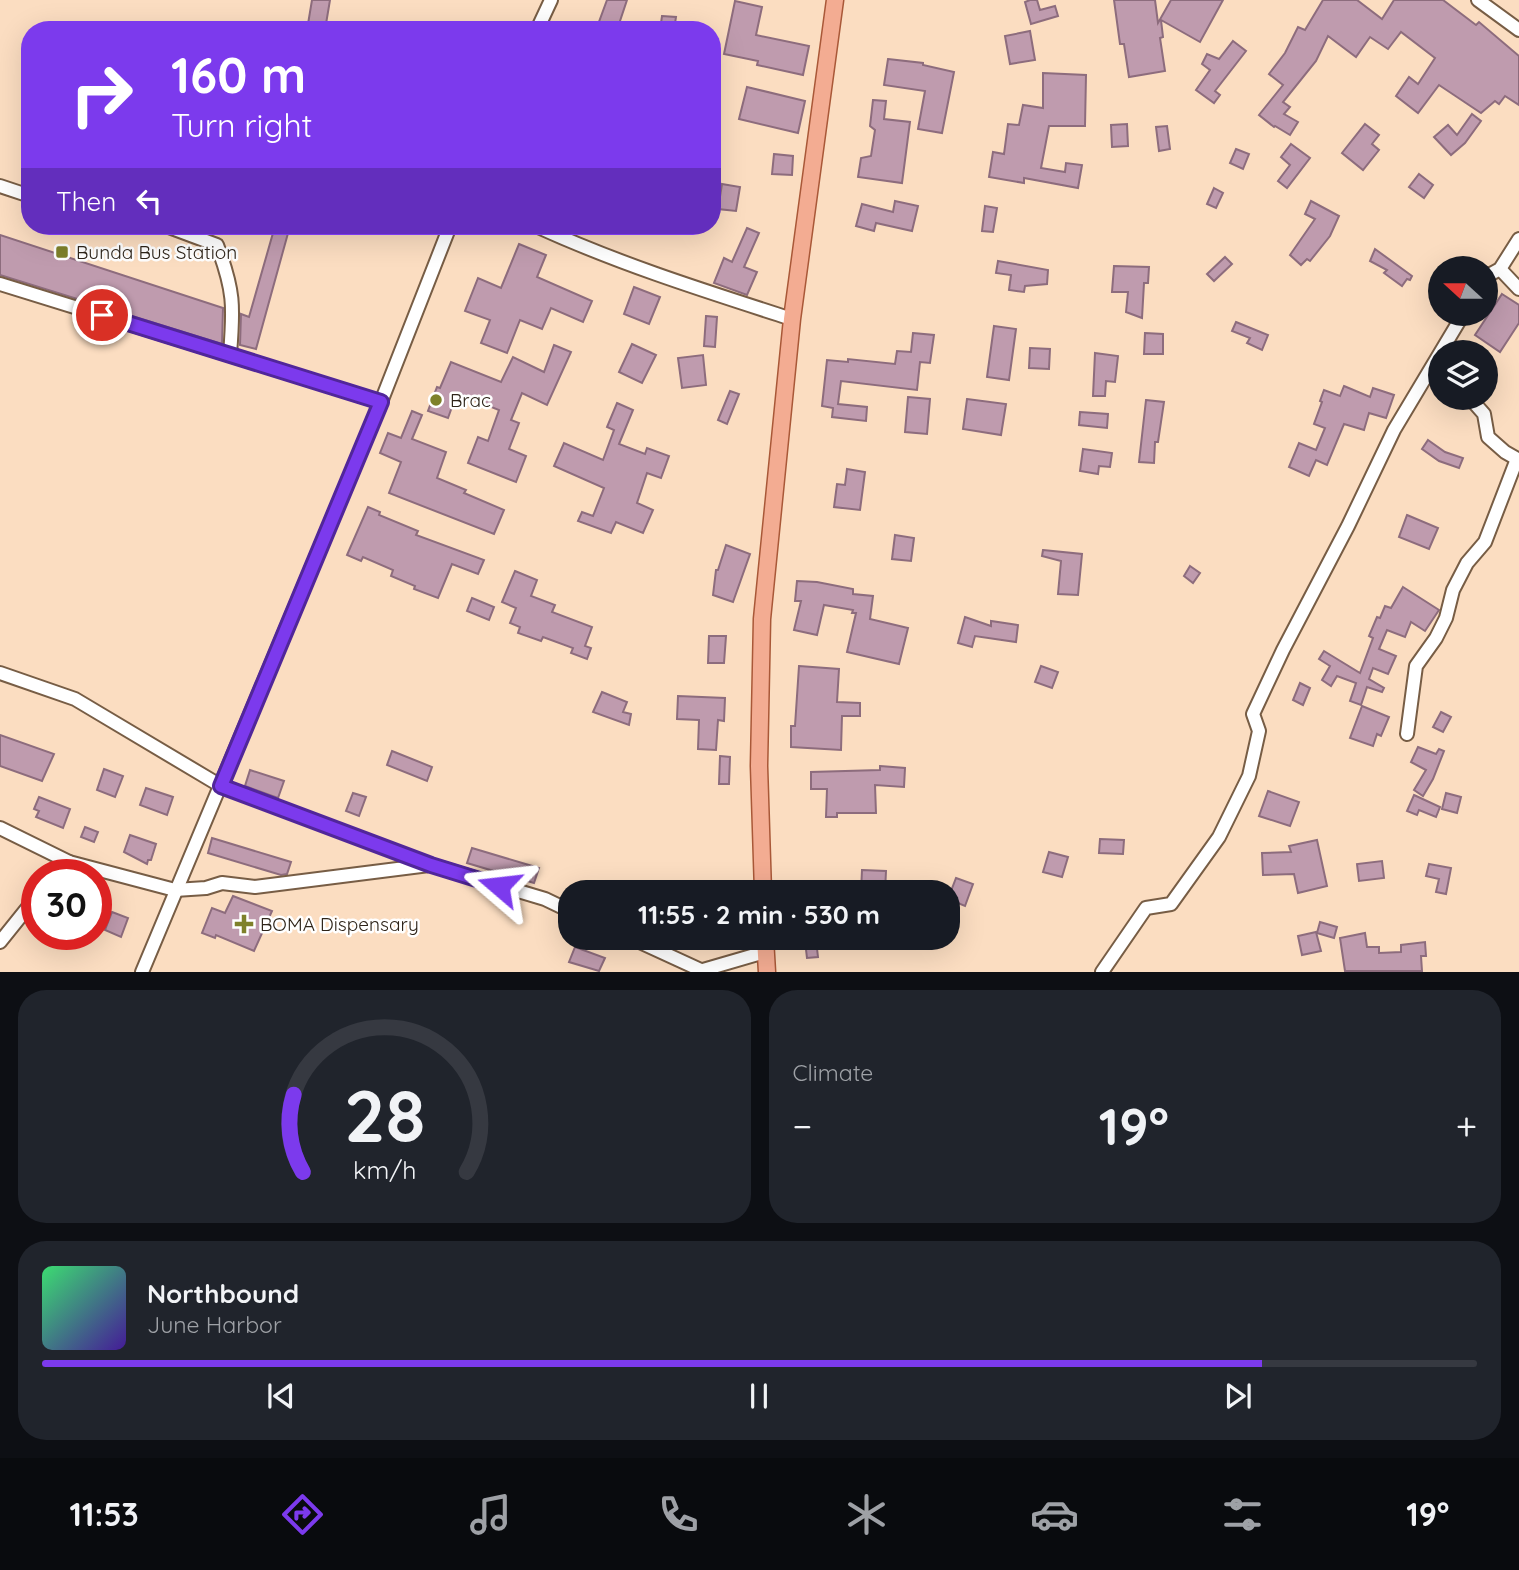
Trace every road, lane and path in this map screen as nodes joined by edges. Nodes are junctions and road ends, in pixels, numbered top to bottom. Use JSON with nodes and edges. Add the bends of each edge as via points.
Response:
{"nodes":[{"id":1,"x":551,"y":0,"type":"edge"},
{"id":2,"x":835,"y":0,"type":"edge"},
{"id":3,"x":1478,"y":0,"type":"edge"},
{"id":4,"x":541,"y":21,"type":"edge"},
{"id":5,"x":1519,"y":30,"type":"edge"},
{"id":6,"x":0,"y":186,"type":"edge"},
{"id":7,"x":21,"y":193,"type":"edge"},
{"id":8,"x":190,"y":235,"type":"edge"},
{"id":9,"x":446,"y":235,"type":"edge"},
{"id":10,"x":556,"y":235,"type":"edge"},
{"id":11,"x":1519,"y":239,"type":"edge"},
{"id":12,"x":1500,"y":269,"type":"joint"},
{"id":13,"x":0,"y":284,"type":"edge"},
{"id":14,"x":1519,"y":289,"type":"edge"},
{"id":15,"x":792,"y":318,"type":"junction"},
{"id":16,"x":230,"y":354,"type":"junction"},
{"id":17,"x":1428,"y":371,"type":"edge"},
{"id":18,"x":381,"y":402,"type":"junction"},
{"id":19,"x":1480,"y":410,"type":"edge"},
{"id":20,"x":1518,"y":460,"type":"edge"},
{"id":21,"x":0,"y":674,"type":"edge"},
{"id":22,"x":1407,"y":734,"type":"dead end"},
{"id":23,"x":221,"y":786,"type":"junction"},
{"id":24,"x":0,"y":828,"type":"edge"},
{"id":25,"x":63,"y":859,"type":"edge"},
{"id":26,"x":431,"y":865,"type":"junction"},
{"id":27,"x":112,"y":873,"type":"edge"},
{"id":28,"x":764,"y":880,"type":"edge"},
{"id":29,"x":175,"y":890,"type":"junction"},
{"id":30,"x":558,"y":905,"type":"edge"},
{"id":31,"x":21,"y":916,"type":"edge"},
{"id":32,"x":0,"y":942,"type":"edge"},
{"id":33,"x":658,"y":950,"type":"edge"},
{"id":34,"x":753,"y":950,"type":"edge"},
{"id":35,"x":765,"y":950,"type":"edge"},
{"id":36,"x":142,"y":971,"type":"edge"},
{"id":37,"x":704,"y":971,"type":"edge"},
{"id":38,"x":767,"y":971,"type":"edge"},
{"id":39,"x":1102,"y":971,"type":"edge"}],
"edges":[{"from":1,"to":4,"type":"street"},
{"from":2,"to":15,"type":"main road"},
{"from":3,"to":5,"type":"street"},
{"from":6,"to":7,"type":"street"},
{"from":8,"to":16,"type":"street","via":[[217,245],[229,277],[234,306]]},
{"from":9,"to":18,"type":"street"},
{"from":10,"to":15,"type":"street","via":[[659,276]]},
{"from":11,"to":12,"type":"street"},
{"from":12,"to":14,"type":"street"},
{"from":13,"to":16,"type":"street"},
{"from":15,"to":28,"type":"main road","via":[[762,618],[759,766]]},
{"from":16,"to":18,"type":"street"},
{"from":17,"to":39,"type":"street","via":[[1253,714],[1259,731],[1249,776],[1219,837],[1171,904],[1146,908]]},
{"from":18,"to":23,"type":"street"},
{"from":19,"to":20,"type":"street","via":[[1488,437]]},
{"from":20,"to":22,"type":"street","via":[[1485,542],[1467,563],[1446,618],[1416,666]]},
{"from":21,"to":23,"type":"street","via":[[75,699]]},
{"from":23,"to":26,"type":"street"},
{"from":23,"to":29,"type":"street"},
{"from":24,"to":25,"type":"street"},
{"from":26,"to":29,"type":"street","via":[[255,887],[222,883]]},
{"from":26,"to":30,"type":"street"},
{"from":27,"to":29,"type":"street"},
{"from":29,"to":36,"type":"street"},
{"from":31,"to":32,"type":"street"},
{"from":33,"to":37,"type":"street"},
{"from":34,"to":37,"type":"street"},
{"from":35,"to":38,"type":"main road"}]}
